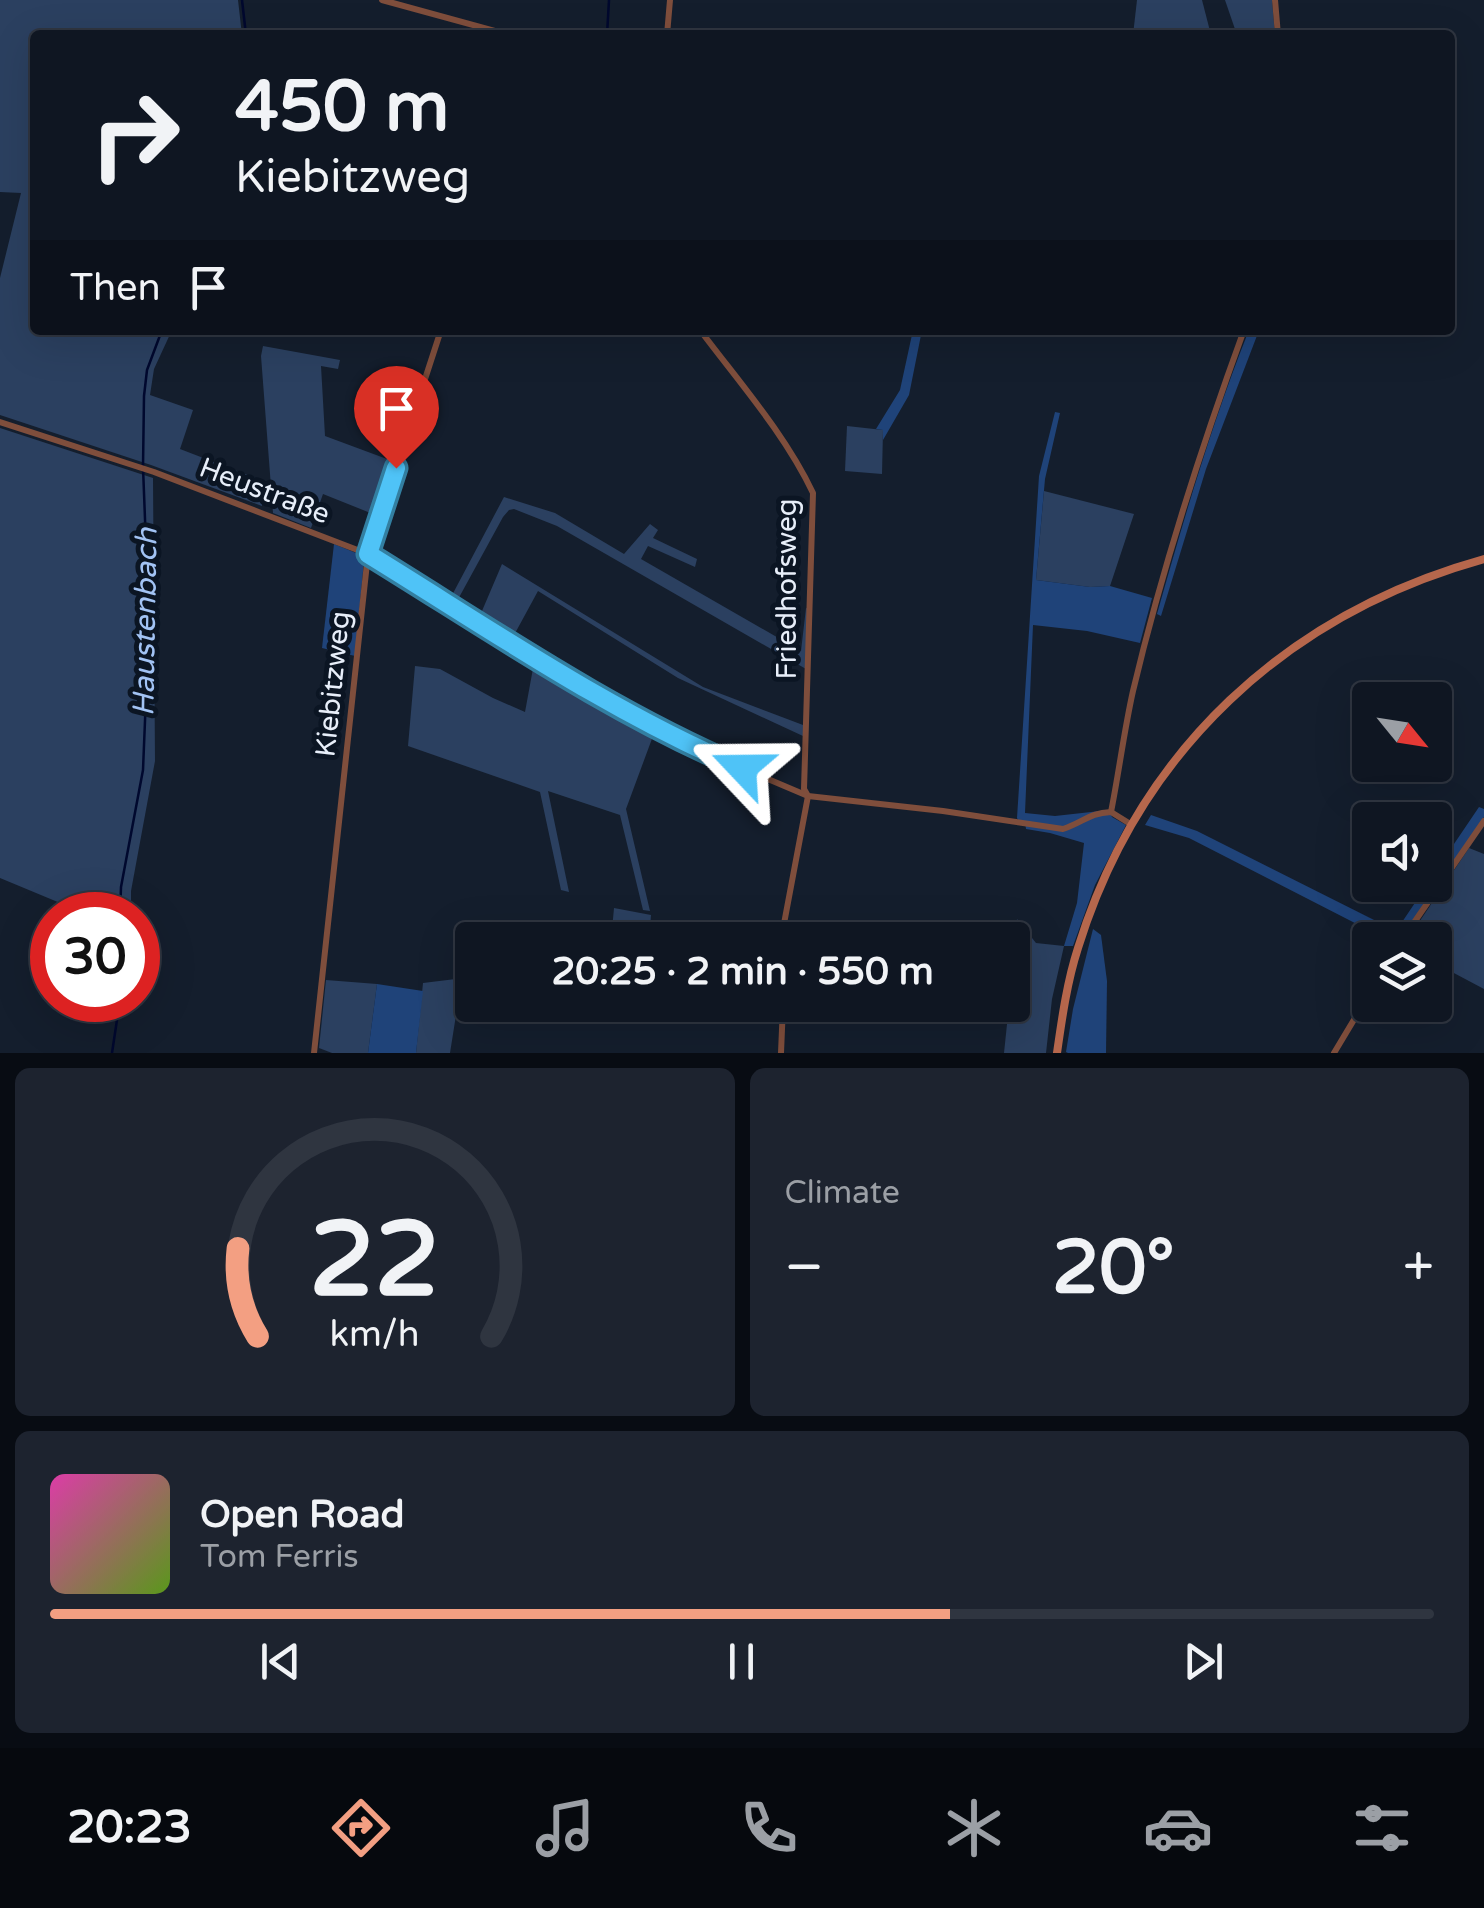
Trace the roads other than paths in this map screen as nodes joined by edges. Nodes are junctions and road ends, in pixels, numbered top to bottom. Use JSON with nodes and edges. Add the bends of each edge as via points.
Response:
{"nodes":[{"id":1,"x":382,"y":0,"type":"edge"},
{"id":2,"x":670,"y":0,"type":"edge"},
{"id":3,"x":1275,"y":0,"type":"edge"},
{"id":4,"x":492,"y":30,"type":"edge"},
{"id":5,"x":667,"y":30,"type":"edge"},
{"id":6,"x":1278,"y":30,"type":"edge"},
{"id":7,"x":440,"y":335,"type":"edge"},
{"id":8,"x":704,"y":335,"type":"edge"},
{"id":9,"x":1242,"y":335,"type":"edge"},
{"id":10,"x":0,"y":422,"type":"edge"},
{"id":11,"x":368,"y":554,"type":"junction"},
{"id":12,"x":1484,"y":559,"type":"edge"},
{"id":13,"x":808,"y":796,"type":"junction"},
{"id":14,"x":1111,"y":812,"type":"junction"},
{"id":15,"x":1484,"y":821,"type":"edge"},
{"id":16,"x":1132,"y":825,"type":"junction"},
{"id":17,"x":784,"y":922,"type":"edge"},
{"id":18,"x":1414,"y":922,"type":"edge"},
{"id":19,"x":782,"y":1022,"type":"edge"},
{"id":20,"x":1353,"y":1022,"type":"edge"},
{"id":21,"x":314,"y":1053,"type":"edge"},
{"id":22,"x":781,"y":1053,"type":"edge"},
{"id":23,"x":1057,"y":1053,"type":"edge"},
{"id":24,"x":1334,"y":1053,"type":"edge"}],
"edges":[{"from":1,"to":4,"type":"street"},
{"from":2,"to":5,"type":"street"},
{"from":3,"to":6,"type":"street"},
{"from":7,"to":11,"type":"street","name":"Kiebitzweg"},
{"from":8,"to":13,"type":"street","name":"Friedhofsweg","via":[[813,493]]},
{"from":9,"to":14,"type":"street","via":[[1164,575],[1132,693]]},
{"from":10,"to":11,"type":"street","name":"Heustraße"},
{"from":11,"to":13,"type":"street","name":"Heustraße","via":[[685,744]]},
{"from":11,"to":21,"type":"street","name":"Kiebitzweg"},
{"from":12,"to":16,"type":"main road","via":[[1392,590],[1313,632],[1260,672],[1188,744]]},
{"from":13,"to":14,"type":"street","name":"Heustraße","via":[[1063,829],[1094,812]]},
{"from":13,"to":17,"type":"street","name":"Friedhofsweg"},
{"from":14,"to":16,"type":"street"},
{"from":15,"to":18,"type":"street"},
{"from":16,"to":23,"type":"main road","via":[[1077,949]]},
{"from":19,"to":22,"type":"street"},
{"from":20,"to":24,"type":"street"}]}
